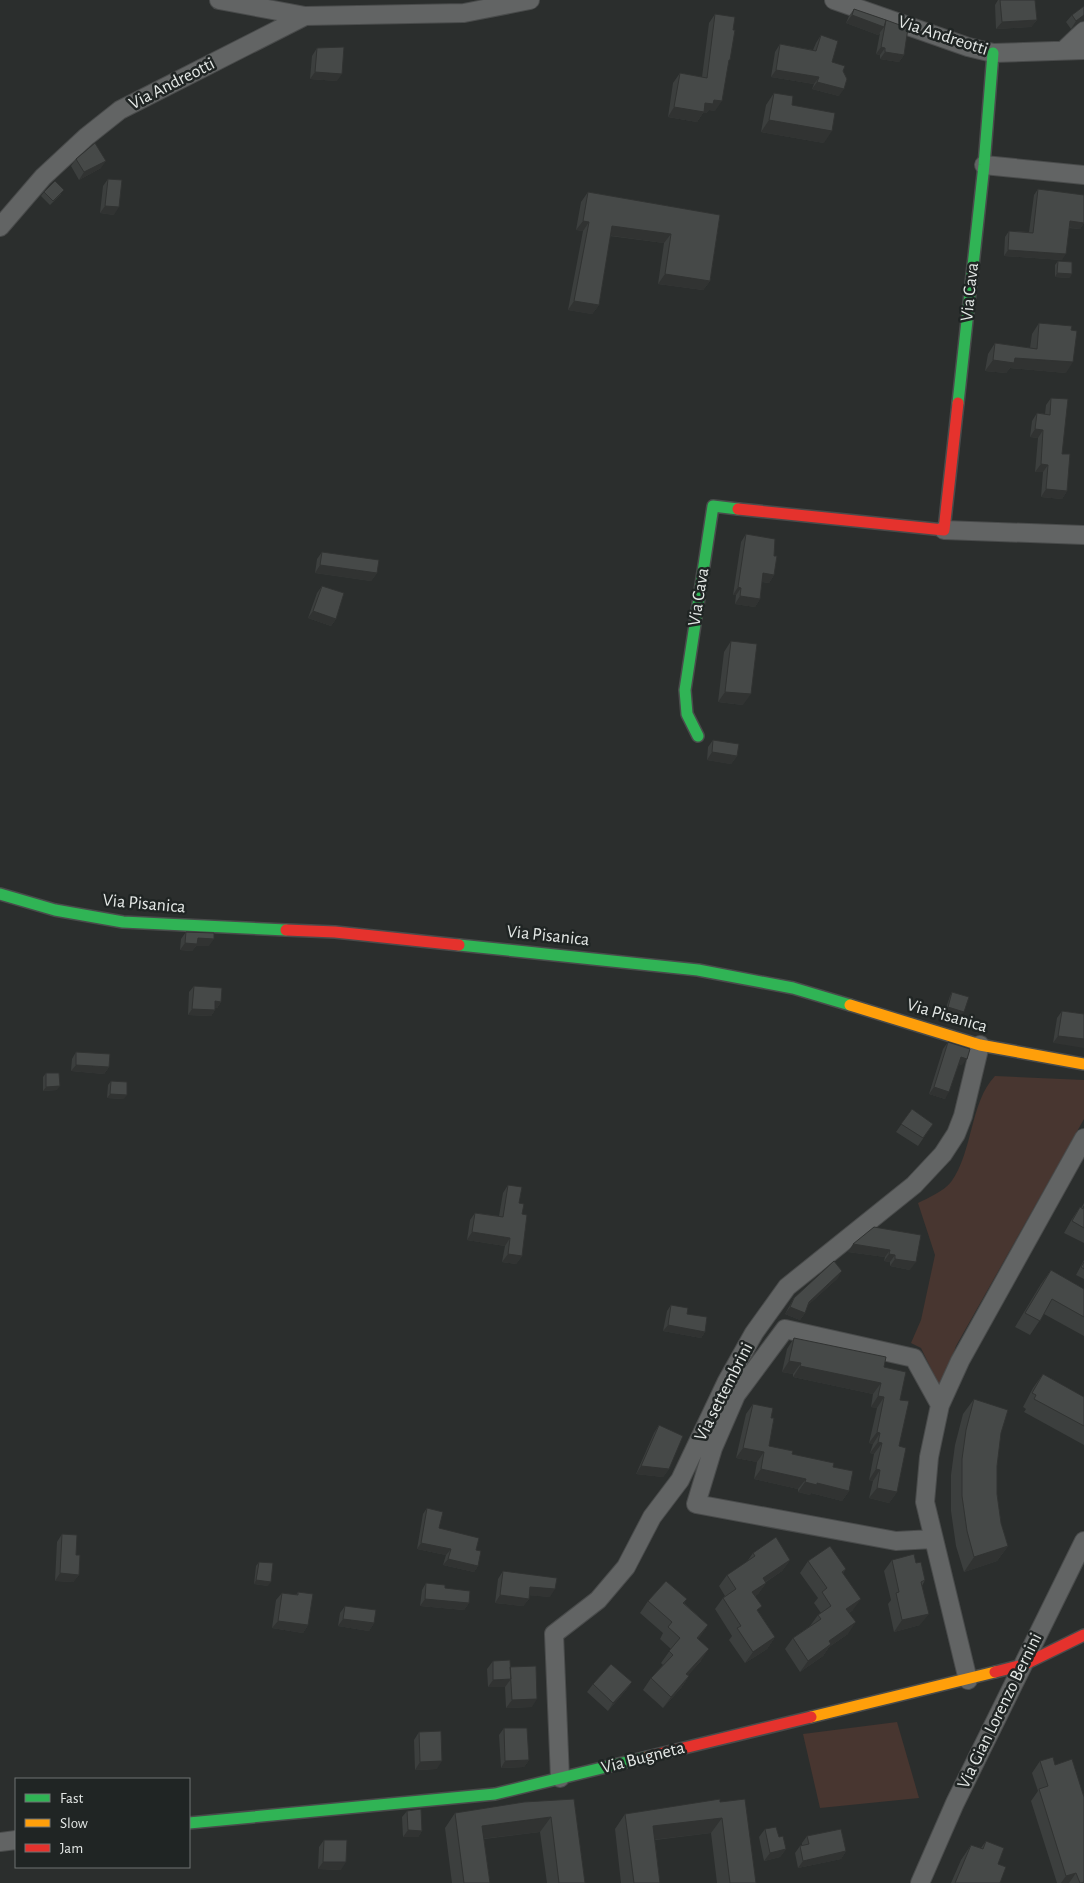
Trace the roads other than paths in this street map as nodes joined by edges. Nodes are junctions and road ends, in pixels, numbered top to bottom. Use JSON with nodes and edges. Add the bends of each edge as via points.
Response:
{"nodes":[{"id":1,"x":219,"y":0,"type":"edge"},
{"id":2,"x":530,"y":0,"type":"edge"},
{"id":3,"x":834,"y":0,"type":"edge"},
{"id":4,"x":380,"y":8,"type":"edge"},
{"id":5,"x":305,"y":16,"type":"junction"},
{"id":6,"x":1084,"y":31,"type":"edge"},
{"id":7,"x":1064,"y":50,"type":"junction"},
{"id":8,"x":1084,"y":50,"type":"edge"},
{"id":9,"x":993,"y":53,"type":"junction"},
{"id":10,"x":984,"y":165,"type":"junction"},
{"id":11,"x":1084,"y":175,"type":"edge"},
{"id":12,"x":0,"y":227,"type":"edge"},
{"id":13,"x":944,"y":530,"type":"junction"},
{"id":14,"x":1084,"y":535,"type":"edge"},
{"id":15,"x":698,"y":736,"type":"dead end"},
{"id":16,"x":0,"y":894,"type":"edge"},
{"id":17,"x":980,"y":1045,"type":"junction"},
{"id":18,"x":1084,"y":1064,"type":"edge"},
{"id":19,"x":1084,"y":1138,"type":"edge"},
{"id":20,"x":940,"y":1406,"type":"junction"},
{"id":21,"x":933,"y":1539,"type":"junction"},
{"id":22,"x":1084,"y":1542,"type":"edge"},
{"id":23,"x":1084,"y":1635,"type":"edge"},
{"id":24,"x":1024,"y":1665,"type":"junction"},
{"id":25,"x":968,"y":1680,"type":"junction"},
{"id":26,"x":560,"y":1778,"type":"junction"},
{"id":27,"x":190,"y":1823,"type":"edge"},
{"id":28,"x":15,"y":1840,"type":"edge"},
{"id":29,"x":0,"y":1842,"type":"edge"},
{"id":30,"x":920,"y":1883,"type":"edge"}],
"edges":[{"from":1,"to":5,"type":"street"},
{"from":2,"to":4,"type":"street","name":"Via Andreotti","via":[[464,13]]},
{"from":3,"to":9,"type":"street","name":"Via Andreotti"},
{"from":4,"to":5,"type":"street","name":"Via Andreotti"},
{"from":5,"to":12,"type":"street","name":"Via Andreotti","via":[[120,110],[43,177]]},
{"from":6,"to":7,"type":"street"},
{"from":7,"to":8,"type":"street","name":"Via Andreotti"},
{"from":7,"to":9,"type":"street","name":"Via Andreotti"},
{"from":9,"to":10,"type":"street","name":"Via Cava"},
{"from":10,"to":11,"type":"street"},
{"from":10,"to":13,"type":"street","name":"Via Cava"},
{"from":13,"to":14,"type":"street","name":"Via Cava"},
{"from":13,"to":15,"type":"street","name":"Via Cava","via":[[713,506],[685,690],[685,710],[690,726]]},
{"from":16,"to":17,"type":"street","name":"Via Pisanica","via":[[55,910],[123,922],[335,932],[698,970],[792,988]]},
{"from":17,"to":18,"type":"street","name":"Via Pisanica"},
{"from":17,"to":26,"type":"street","name":"Via settembrini","via":[[963,1116],[943,1154],[914,1184],[787,1287],[754,1333],[726,1383],[680,1480],[652,1517],[626,1567],[598,1600],[554,1634]]},
{"from":19,"to":20,"type":"street","via":[[960,1361]]},
{"from":20,"to":21,"type":"street","via":[[924,1502]]},
{"from":20,"to":21,"type":"street","via":[[914,1358],[785,1330],[736,1395],[713,1448],[696,1504],[896,1541]]},
{"from":21,"to":25,"type":"street"},
{"from":22,"to":24,"type":"street","name":"Via Gian Lorenzo Bernini"},
{"from":23,"to":24,"type":"street","name":"Via Bugneta"},
{"from":24,"to":25,"type":"street","name":"Via Bugneta"},
{"from":24,"to":30,"type":"street","name":"Via Gian Lorenzo Bernini"},
{"from":25,"to":26,"type":"street","name":"Via Bugneta"},
{"from":26,"to":27,"type":"street","name":"Via Bugneta","via":[[495,1794]]},
{"from":28,"to":29,"type":"street"}]}
